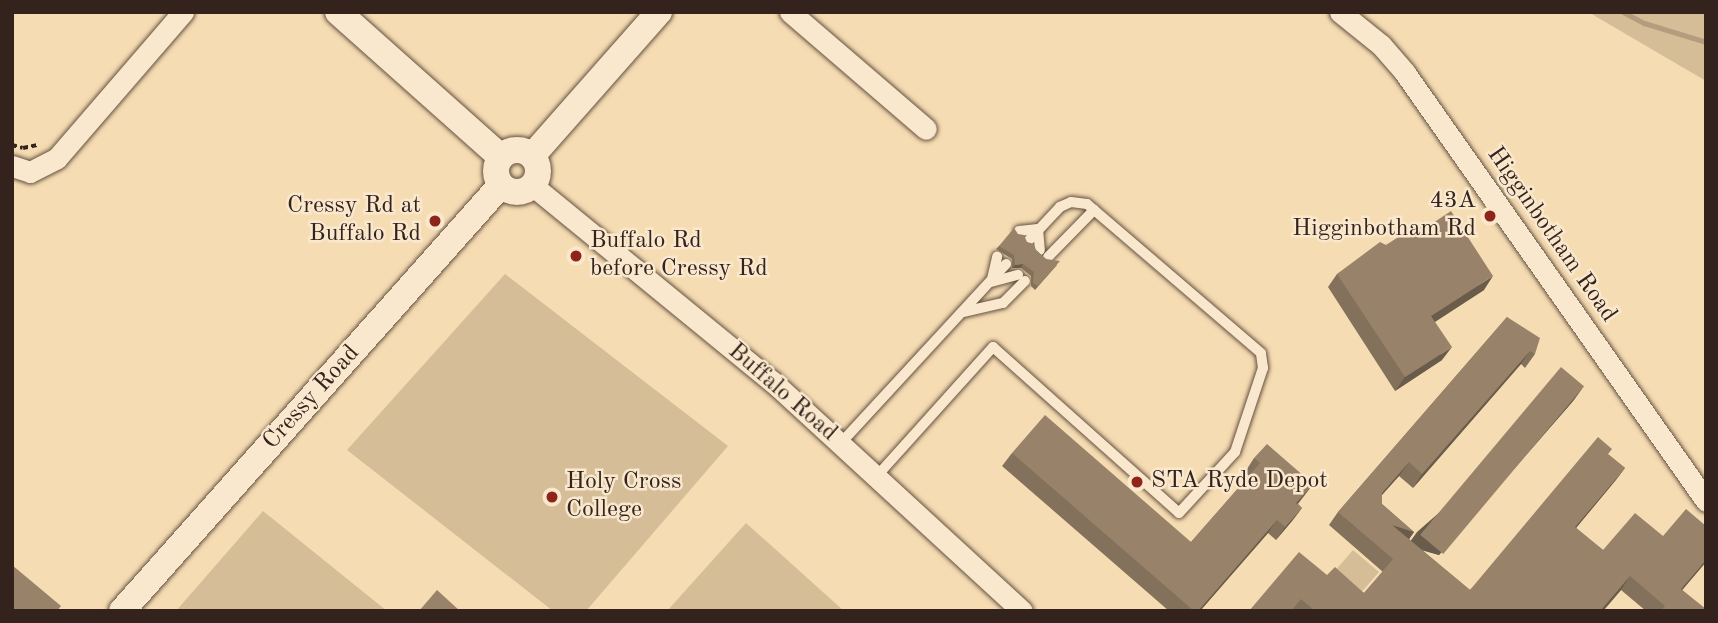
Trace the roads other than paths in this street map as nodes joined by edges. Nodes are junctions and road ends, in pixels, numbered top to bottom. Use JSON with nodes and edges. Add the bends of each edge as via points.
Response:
{"nodes":[{"id":1,"x":183,"y":12,"type":"edge"},
{"id":2,"x":338,"y":12,"type":"edge"},
{"id":3,"x":659,"y":12,"type":"edge"},
{"id":4,"x":790,"y":12,"type":"edge"},
{"id":5,"x":1340,"y":12,"type":"edge"},
{"id":6,"x":926,"y":129,"type":"dead end"},
{"id":7,"x":532,"y":156,"type":"junction"},
{"id":8,"x":501,"y":157,"type":"junction"},
{"id":9,"x":12,"y":166,"type":"edge"},
{"id":10,"x":501,"y":185,"type":"junction"},
{"id":11,"x":533,"y":185,"type":"junction"},
{"id":12,"x":1094,"y":210,"type":"junction"},
{"id":13,"x":1038,"y":229,"type":"junction"},
{"id":14,"x":1019,"y":231,"type":"edge"},
{"id":15,"x":1029,"y":240,"type":"edge"},
{"id":16,"x":1002,"y":260,"type":"dead end"},
{"id":17,"x":991,"y":282,"type":"junction"},
{"id":18,"x":963,"y":313,"type":"junction"},
{"id":19,"x":840,"y":444,"type":"junction"},
{"id":20,"x":876,"y":477,"type":"junction"},
{"id":21,"x":1706,"y":501,"type":"edge"},
{"id":22,"x":122,"y":611,"type":"edge"},
{"id":23,"x":1022,"y":611,"type":"edge"}],
"edges":[{"from":1,"to":9,"type":"street","via":[[57,158],[30,172]]},
{"from":2,"to":8,"type":"street"},
{"from":3,"to":7,"type":"street"},
{"from":4,"to":6,"type":"street"},
{"from":5,"to":21,"type":"street","name":"Higginbotham Road","via":[[1381,45],[1405,73]]},
{"from":7,"to":8,"type":"street","via":[[520,150]]},
{"from":7,"to":11,"type":"street","via":[[538,174]]},
{"from":8,"to":10,"type":"street","via":[[496,174]]},
{"from":10,"to":11,"type":"street","via":[[513,192]]},
{"from":10,"to":22,"type":"street","name":"Cressy Road"},
{"from":11,"to":19,"type":"street","name":"Buffalo Road","via":[[773,382]]},
{"from":12,"to":13,"type":"lane","via":[[1071,202]]},
{"from":12,"to":13,"type":"lane","via":[[1044,253]]},
{"from":12,"to":20,"type":"lane","via":[[1261,353],[1263,368],[1235,452],[1179,513],[993,347]]},
{"from":13,"to":14,"type":"lane"},
{"from":13,"to":15,"type":"lane"},
{"from":16,"to":17,"type":"lane"},
{"from":17,"to":18,"type":"lane"},
{"from":17,"to":18,"type":"lane","via":[[1022,278],[1003,303]]},
{"from":18,"to":19,"type":"lane"},
{"from":19,"to":20,"type":"street","name":"Buffalo Road"},
{"from":20,"to":23,"type":"street","name":"Buffalo Road"}]}
